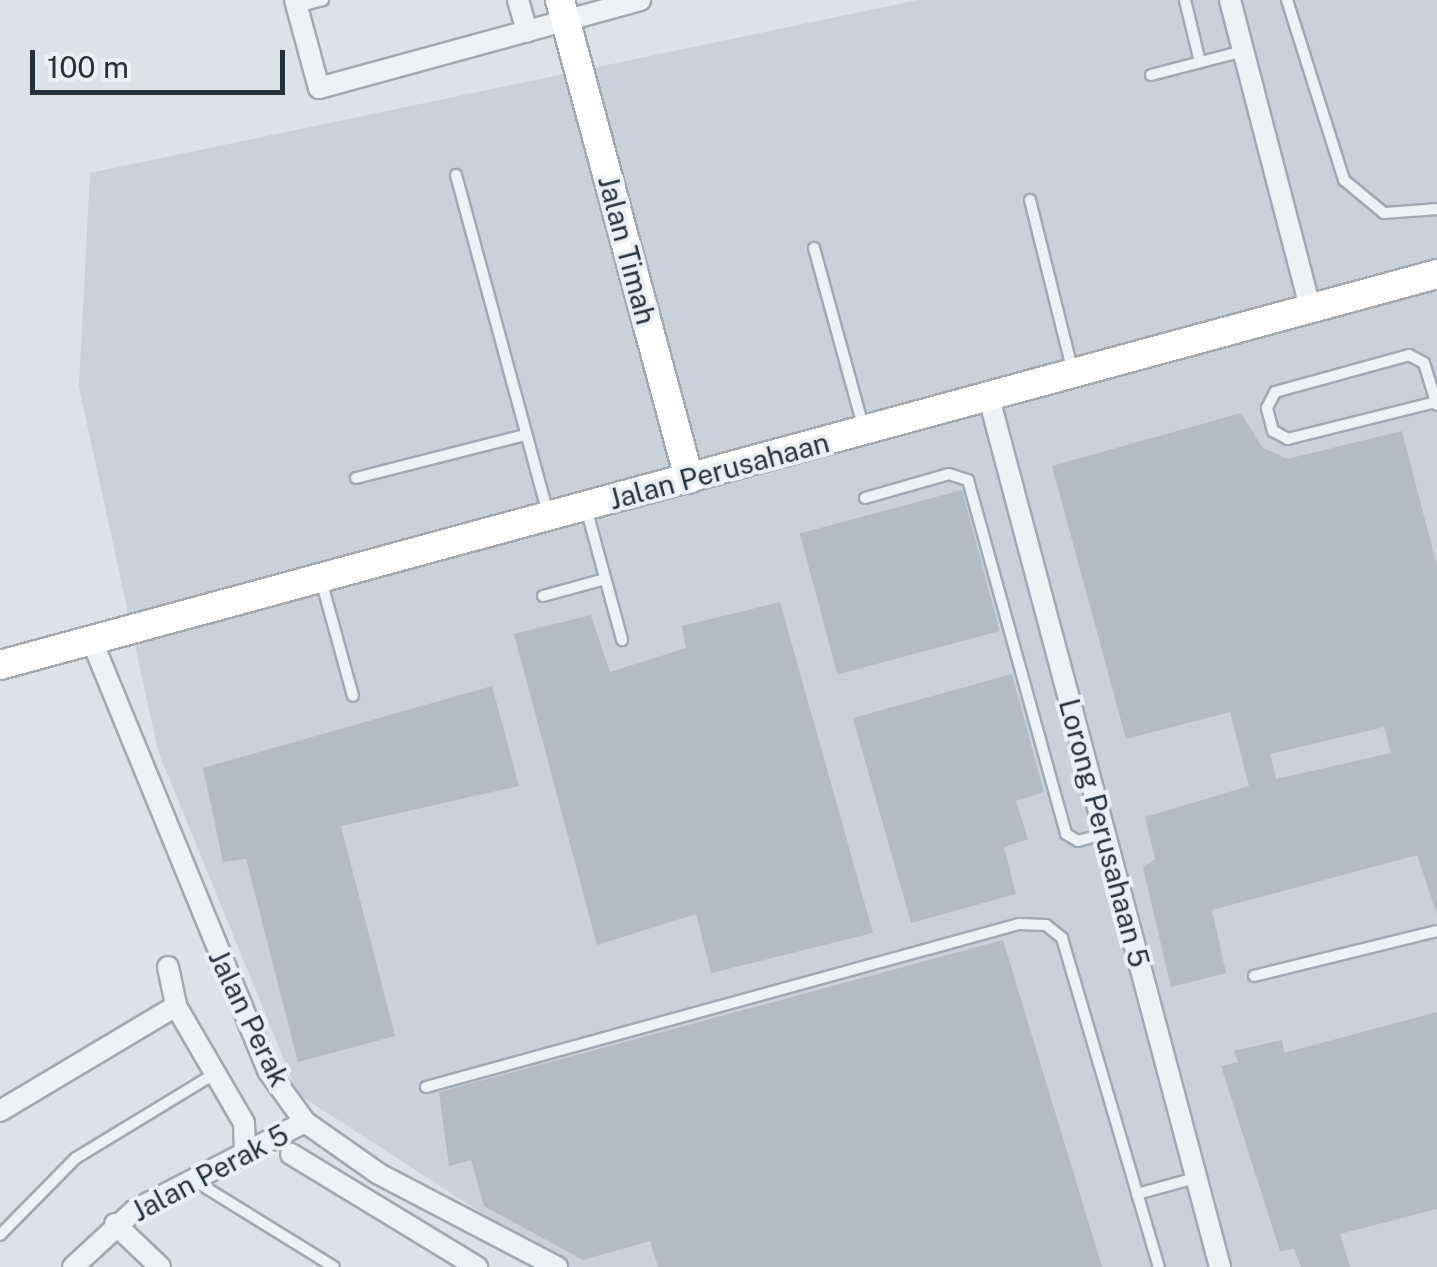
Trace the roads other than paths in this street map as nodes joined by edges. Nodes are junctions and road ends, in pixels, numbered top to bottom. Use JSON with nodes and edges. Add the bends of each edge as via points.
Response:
{"nodes":[{"id":1,"x":323,"y":0,"type":"edge"},
{"id":2,"x":518,"y":0,"type":"edge"},
{"id":3,"x":640,"y":0,"type":"edge"},
{"id":4,"x":1184,"y":0,"type":"edge"},
{"id":5,"x":1230,"y":0,"type":"edge"},
{"id":6,"x":1288,"y":0,"type":"edge"},
{"id":7,"x":296,"y":4,"type":"edge"},
{"id":8,"x":563,"y":10,"type":"edge"},
{"id":9,"x":526,"y":32,"type":"junction"},
{"id":10,"x":1243,"y":51,"type":"junction"},
{"id":11,"x":1200,"y":62,"type":"junction"},
{"id":12,"x":1151,"y":75,"type":"dead end"},
{"id":13,"x":456,"y":175,"type":"dead end"},
{"id":14,"x":1030,"y":200,"type":"dead end"},
{"id":15,"x":1437,"y":210,"type":"edge"},
{"id":16,"x":814,"y":248,"type":"dead end"},
{"id":17,"x":1437,"y":274,"type":"edge"},
{"id":18,"x":1310,"y":307,"type":"junction"},
{"id":19,"x":1073,"y":374,"type":"junction"},
{"id":20,"x":988,"y":398,"type":"junction"},
{"id":21,"x":1436,"y":404,"type":"edge"},
{"id":22,"x":864,"y":432,"type":"junction"},
{"id":23,"x":525,"y":435,"type":"junction"},
{"id":24,"x":356,"y":478,"type":"dead end"},
{"id":25,"x":690,"y":479,"type":"junction"},
{"id":26,"x":865,"y":498,"type":"dead end"},
{"id":27,"x":586,"y":507,"type":"junction"},
{"id":28,"x":549,"y":517,"type":"junction"},
{"id":29,"x":321,"y":579,"type":"junction"},
{"id":30,"x":605,"y":579,"type":"junction"},
{"id":31,"x":543,"y":596,"type":"dead end"},
{"id":32,"x":92,"y":640,"type":"junction"},
{"id":33,"x":622,"y":640,"type":"dead end"},
{"id":34,"x":0,"y":665,"type":"edge"},
{"id":35,"x":353,"y":696,"type":"dead end"},
{"id":36,"x":1104,"y":834,"type":"junction"},
{"id":37,"x":1437,"y":931,"type":"edge"},
{"id":38,"x":168,"y":967,"type":"dead end"},
{"id":39,"x":1254,"y":976,"type":"dead end"},
{"id":40,"x":176,"y":1006,"type":"junction"},
{"id":41,"x":216,"y":1072,"type":"junction"},
{"id":42,"x":426,"y":1088,"type":"dead end"},
{"id":43,"x":0,"y":1111,"type":"edge"},
{"id":44,"x":306,"y":1122,"type":"junction"},
{"id":45,"x":244,"y":1152,"type":"junction"},
{"id":46,"x":291,"y":1154,"type":"dead end"},
{"id":47,"x":191,"y":1178,"type":"junction"},
{"id":48,"x":1195,"y":1178,"type":"junction"},
{"id":49,"x":1138,"y":1194,"type":"junction"},
{"id":50,"x":116,"y":1224,"type":"junction"},
{"id":51,"x":0,"y":1235,"type":"edge"},
{"id":52,"x":73,"y":1267,"type":"edge"},
{"id":53,"x":160,"y":1267,"type":"edge"},
{"id":54,"x":334,"y":1267,"type":"edge"},
{"id":55,"x":477,"y":1267,"type":"edge"},
{"id":56,"x":557,"y":1267,"type":"edge"},
{"id":57,"x":1159,"y":1267,"type":"edge"},
{"id":58,"x":1220,"y":1267,"type":"edge"}],
"edges":[{"from":1,"to":7,"type":"lane"},
{"from":2,"to":9,"type":"street"},
{"from":3,"to":8,"type":"street"},
{"from":4,"to":11,"type":"lane"},
{"from":5,"to":10,"type":"street"},
{"from":6,"to":15,"type":"lane","via":[[1344,180],[1384,213]]},
{"from":7,"to":9,"type":"street","via":[[319,88]]},
{"from":8,"to":9,"type":"street"},
{"from":8,"to":25,"type":"main road","name":"Jalan Timah"},
{"from":10,"to":11,"type":"lane"},
{"from":10,"to":18,"type":"street"},
{"from":11,"to":12,"type":"lane"},
{"from":13,"to":23,"type":"lane"},
{"from":14,"to":19,"type":"lane"},
{"from":16,"to":22,"type":"lane"},
{"from":17,"to":18,"type":"main road","name":"Jalan Perusahaan"},
{"from":18,"to":19,"type":"main road","name":"Jalan Perusahaan"},
{"from":19,"to":20,"type":"main road","name":"Jalan Perusahaan"},
{"from":20,"to":22,"type":"main road","name":"Jalan Perusahaan"},
{"from":20,"to":36,"type":"street","name":"Lorong Perusahaan 5"},
{"from":21,"to":21,"type":"lane","via":[[1288,439],[1273,431],[1267,408],[1275,392],[1409,355],[1424,363]]},
{"from":22,"to":25,"type":"main road","name":"Jalan Perusahaan"},
{"from":23,"to":24,"type":"lane"},
{"from":23,"to":28,"type":"lane"},
{"from":25,"to":27,"type":"main road","name":"Jalan Perusahaan"},
{"from":26,"to":36,"type":"lane","via":[[949,474],[968,480],[1066,834],[1078,841]]},
{"from":27,"to":28,"type":"main road","name":"Jalan Perusahaan"},
{"from":27,"to":30,"type":"lane"},
{"from":28,"to":29,"type":"main road","name":"Jalan Perusahaan"},
{"from":29,"to":32,"type":"main road","name":"Jalan Perusahaan"},
{"from":29,"to":35,"type":"lane"},
{"from":30,"to":31,"type":"lane"},
{"from":30,"to":33,"type":"lane"},
{"from":32,"to":34,"type":"main road","name":"Jalan Perusahaan"},
{"from":32,"to":44,"type":"street","name":"Jalan Perak","via":[[268,1072]]},
{"from":36,"to":48,"type":"street","name":"Lorong Perusahaan 5"},
{"from":37,"to":39,"type":"lane"},
{"from":38,"to":40,"type":"street"},
{"from":40,"to":41,"type":"street"},
{"from":40,"to":43,"type":"street"},
{"from":41,"to":45,"type":"street","via":[[244,1123]]},
{"from":41,"to":51,"type":"lane","via":[[76,1158]]},
{"from":42,"to":49,"type":"lane","via":[[1018,924],[1046,925],[1062,938]]},
{"from":44,"to":45,"type":"street","name":"Jalan Perak 5"},
{"from":44,"to":56,"type":"street","name":"Jalan Perak","via":[[379,1174]]},
{"from":45,"to":47,"type":"street","name":"Jalan Perak 5"},
{"from":46,"to":55,"type":"street"},
{"from":47,"to":50,"type":"street","name":"Jalan Perak 5"},
{"from":47,"to":54,"type":"lane"},
{"from":48,"to":49,"type":"lane"},
{"from":48,"to":58,"type":"street","name":"Lorong Perusahaan 5"},
{"from":49,"to":57,"type":"lane"},
{"from":50,"to":52,"type":"street","name":"Jalan Perak 5"},
{"from":50,"to":53,"type":"street"}]}
